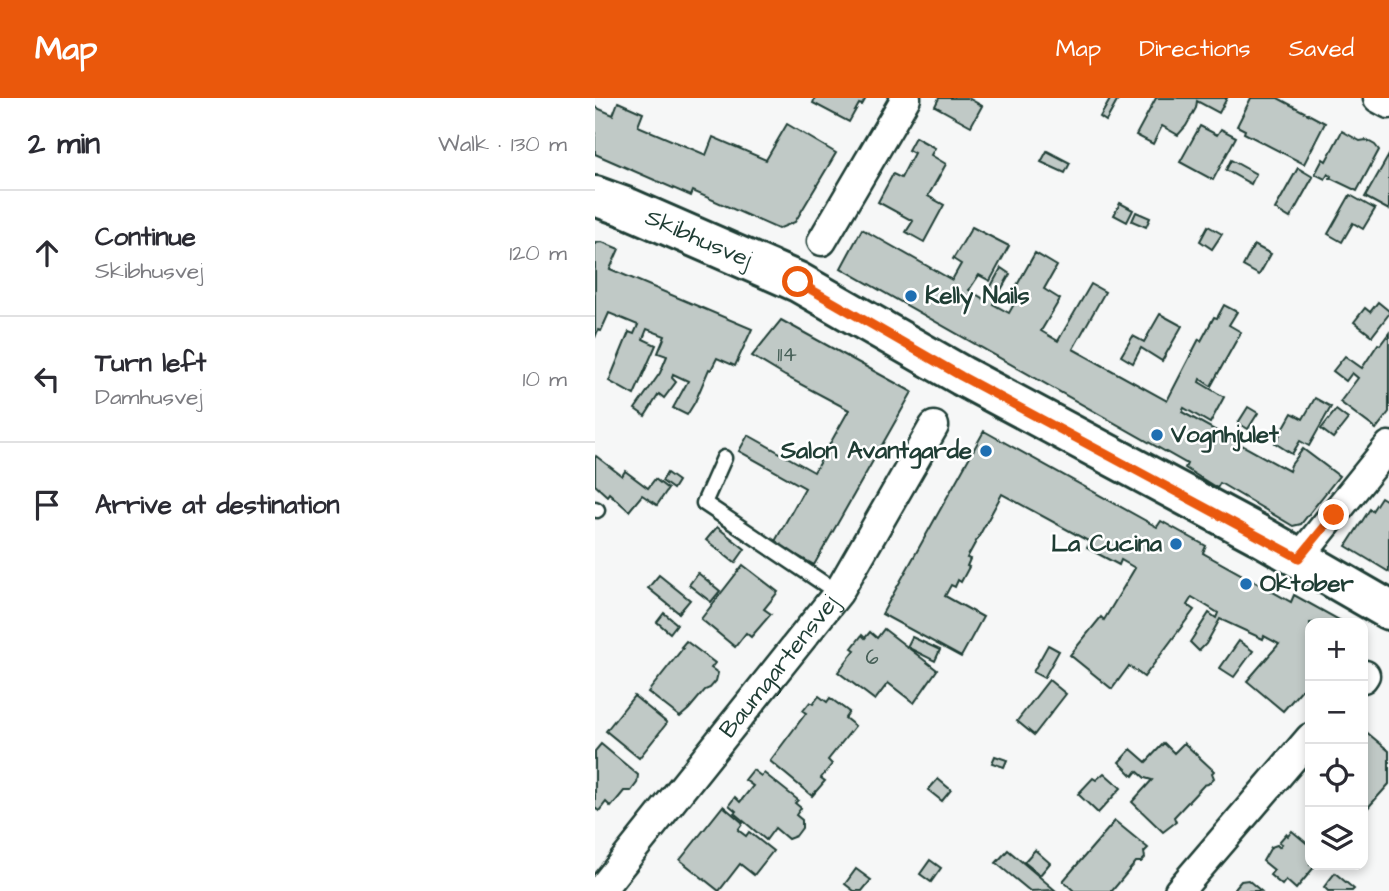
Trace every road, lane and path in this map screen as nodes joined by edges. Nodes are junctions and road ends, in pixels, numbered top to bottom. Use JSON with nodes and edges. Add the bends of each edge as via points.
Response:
{"nodes":[{"id":1,"x":906,"y":98,"type":"edge"},
{"id":2,"x":1378,"y":98,"type":"edge"},
{"id":3,"x":1389,"y":104,"type":"edge"},
{"id":4,"x":595,"y":196,"type":"edge"},
{"id":5,"x":822,"y":241,"type":"dead end"},
{"id":6,"x":934,"y":425,"type":"dead end"},
{"id":7,"x":1389,"y":446,"type":"edge"},
{"id":8,"x":724,"y":458,"type":"dead end"},
{"id":9,"x":1299,"y":558,"type":"junction"},
{"id":10,"x":838,"y":593,"type":"junction"},
{"id":11,"x":1389,"y":610,"type":"edge"},
{"id":12,"x":1305,"y":744,"type":"edge"},
{"id":13,"x":600,"y":891,"type":"edge"},
{"id":14,"x":1179,"y":891,"type":"edge"}],
"edges":[{"from":1,"to":5,"type":"street"},
{"from":2,"to":3,"type":"street"},
{"from":4,"to":9,"type":"street","name":"Skibhusvej","via":[[798,282],[961,376]]},
{"from":6,"to":10,"type":"street","name":"Baumgartensvej"},
{"from":7,"to":9,"type":"street"},
{"from":8,"to":10,"type":"lane","via":[[705,503]]},
{"from":9,"to":11,"type":"street","name":"Skibhusvej"},
{"from":10,"to":13,"type":"street","name":"Baumgartensvej"},
{"from":12,"to":14,"type":"street"}]}
